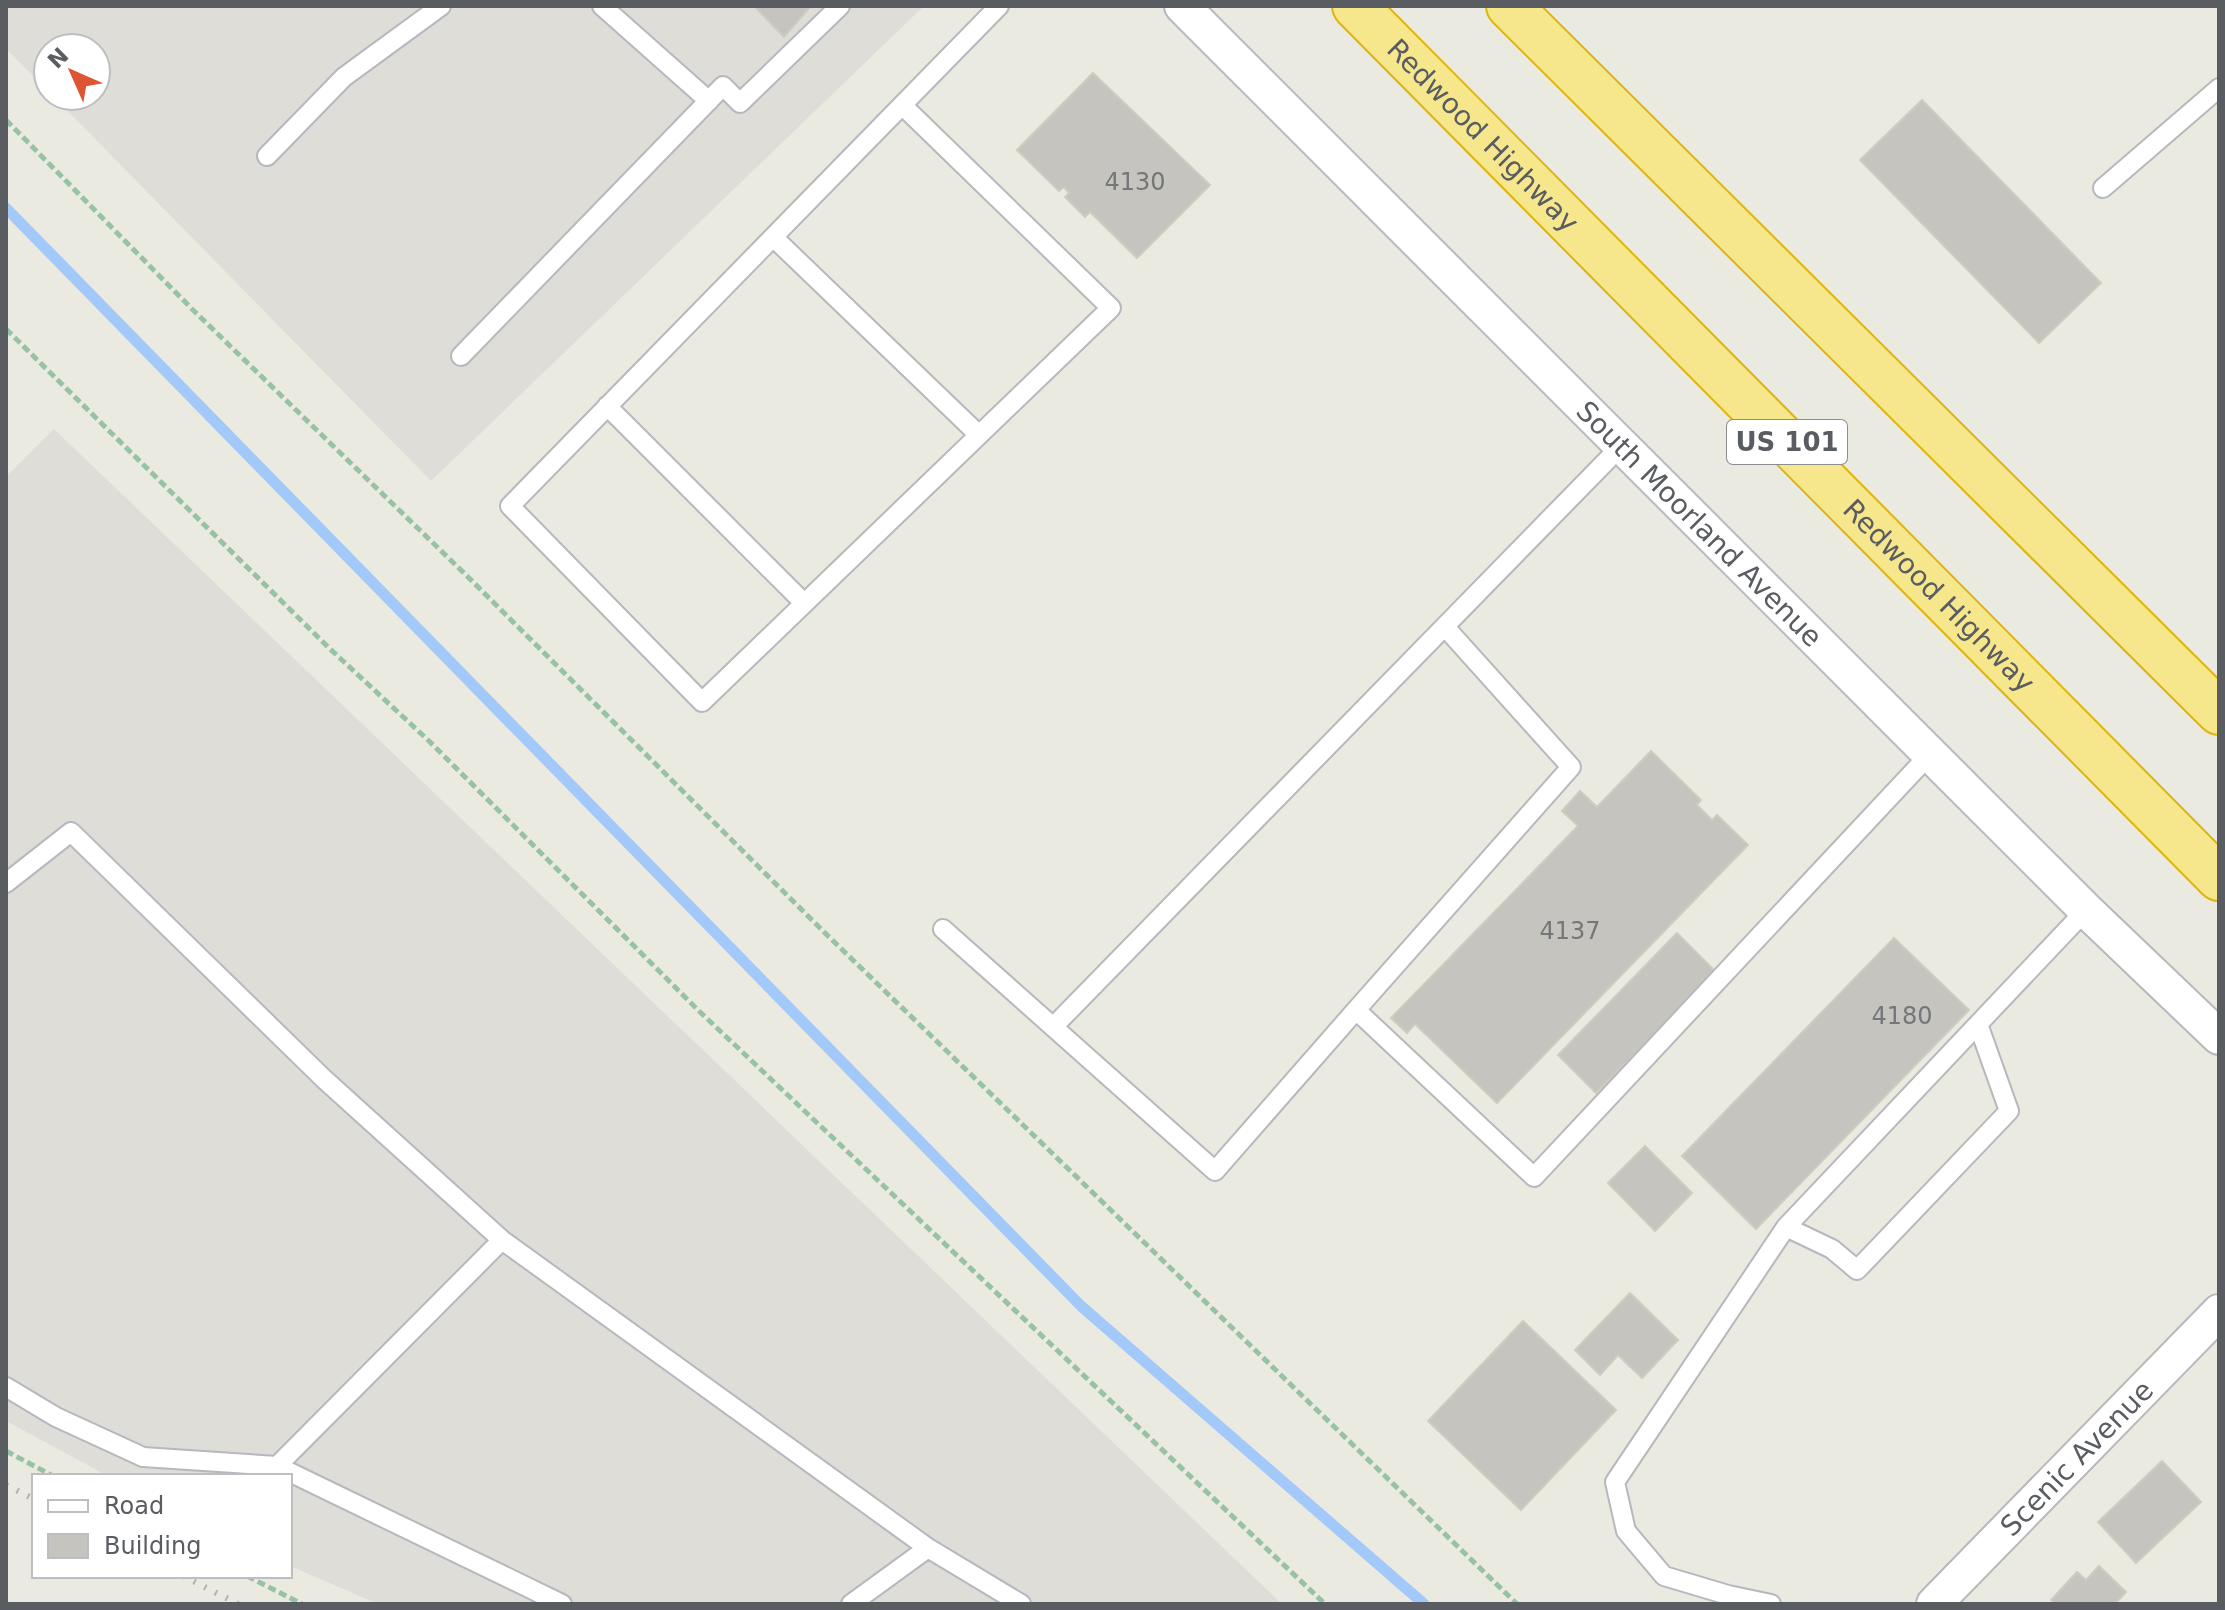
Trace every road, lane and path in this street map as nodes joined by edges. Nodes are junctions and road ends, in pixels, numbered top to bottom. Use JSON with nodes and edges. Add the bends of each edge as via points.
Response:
{"nodes":[{"id":1,"x":441,"y":6,"type":"edge"},
{"id":2,"x":602,"y":6,"type":"edge"},
{"id":3,"x":840,"y":6,"type":"edge"},
{"id":4,"x":999,"y":6,"type":"edge"},
{"id":5,"x":1182,"y":6,"type":"edge"},
{"id":6,"x":1355,"y":6,"type":"edge"},
{"id":7,"x":1509,"y":6,"type":"edge"},
{"id":8,"x":2219,"y":88,"type":"edge"},
{"id":9,"x":709,"y":101,"type":"junction"},
{"id":10,"x":902,"y":105,"type":"junction"},
{"id":11,"x":6,"y":120,"type":"edge"},
{"id":12,"x":267,"y":156,"type":"dead end"},
{"id":13,"x":2103,"y":188,"type":"dead end"},
{"id":14,"x":773,"y":237,"type":"junction"},
{"id":15,"x":6,"y":329,"type":"edge"},
{"id":16,"x":461,"y":356,"type":"dead end"},
{"id":17,"x":607,"y":406,"type":"junction"},
{"id":18,"x":979,"y":435,"type":"junction"},
{"id":19,"x":1622,"y":445,"type":"junction"},
{"id":20,"x":804,"y":603,"type":"junction"},
{"id":21,"x":1446,"y":628,"type":"junction"},
{"id":22,"x":2219,"y":712,"type":"edge"},
{"id":23,"x":1930,"y":754,"type":"junction"},
{"id":24,"x":2219,"y":878,"type":"edge"},
{"id":25,"x":6,"y":883,"type":"edge"},
{"id":26,"x":2086,"y":910,"type":"junction"},
{"id":27,"x":943,"y":929,"type":"dead end"},
{"id":28,"x":1356,"y":1010,"type":"junction"},
{"id":29,"x":1978,"y":1024,"type":"junction"},
{"id":30,"x":1053,"y":1027,"type":"junction"},
{"id":31,"x":2219,"y":1037,"type":"edge"},
{"id":32,"x":1786,"y":1227,"type":"junction"},
{"id":33,"x":502,"y":1240,"type":"junction"},
{"id":34,"x":2219,"y":1312,"type":"edge"},
{"id":35,"x":6,"y":1387,"type":"edge"},
{"id":36,"x":6,"y":1451,"type":"edge"},
{"id":37,"x":277,"y":1466,"type":"junction"},
{"id":38,"x":49,"y":1474,"type":"edge"},
{"id":39,"x":928,"y":1548,"type":"junction"},
{"id":40,"x":251,"y":1578,"type":"edge"},
{"id":41,"x":302,"y":1604,"type":"edge"},
{"id":42,"x":562,"y":1604,"type":"edge"},
{"id":43,"x":851,"y":1604,"type":"edge"},
{"id":44,"x":1021,"y":1604,"type":"edge"},
{"id":45,"x":1325,"y":1604,"type":"edge"},
{"id":46,"x":1517,"y":1604,"type":"edge"},
{"id":47,"x":1771,"y":1604,"type":"edge"},
{"id":48,"x":1934,"y":1604,"type":"edge"}],
"edges":[{"from":1,"to":12,"type":"lane","via":[[344,77]]},
{"from":2,"to":9,"type":"lane"},
{"from":3,"to":9,"type":"lane","via":[[740,103],[723,86]]},
{"from":4,"to":10,"type":"lane"},
{"from":5,"to":19,"type":"street","name":"South Moorland Avenue"},
{"from":6,"to":24,"type":"highway","name":"Redwood Highway","number":"US 101"},
{"from":7,"to":22,"type":"highway"},
{"from":8,"to":13,"type":"lane"},
{"from":9,"to":16,"type":"lane"},
{"from":10,"to":14,"type":"lane"},
{"from":10,"to":18,"type":"lane","via":[[1111,308]]},
{"from":11,"to":46,"type":"path","via":[[835,943]]},
{"from":14,"to":17,"type":"lane"},
{"from":14,"to":18,"type":"lane"},
{"from":15,"to":45,"type":"path","via":[[699,1011]]},
{"from":17,"to":20,"type":"lane"},
{"from":17,"to":20,"type":"lane","via":[[510,506],[702,702]]},
{"from":18,"to":20,"type":"lane"},
{"from":19,"to":21,"type":"lane"},
{"from":19,"to":23,"type":"street","name":"South Moorland Avenue"},
{"from":21,"to":28,"type":"lane","via":[[1571,767]]},
{"from":21,"to":30,"type":"lane"},
{"from":23,"to":26,"type":"street","name":"South Moorland Avenue"},
{"from":23,"to":28,"type":"lane","via":[[1534,1177]]},
{"from":25,"to":33,"type":"lane","via":[[71,832],[324,1079]]},
{"from":26,"to":29,"type":"lane"},
{"from":26,"to":31,"type":"street","name":"South Moorland Avenue"},
{"from":27,"to":30,"type":"lane"},
{"from":28,"to":30,"type":"lane","via":[[1215,1171]]},
{"from":29,"to":32,"type":"lane"},
{"from":29,"to":32,"type":"lane","via":[[2009,1111],[1857,1270],[1832,1249]]},
{"from":32,"to":47,"type":"lane","via":[[1615,1482],[1626,1531],[1664,1576]]},
{"from":33,"to":37,"type":"lane"},
{"from":33,"to":39,"type":"lane"},
{"from":34,"to":48,"type":"street","name":"Scenic Avenue"},
{"from":35,"to":37,"type":"lane","via":[[143,1457]]},
{"from":36,"to":38,"type":"path"},
{"from":37,"to":42,"type":"lane"},
{"from":39,"to":43,"type":"lane"},
{"from":39,"to":44,"type":"lane"},
{"from":40,"to":41,"type":"path"}]}
